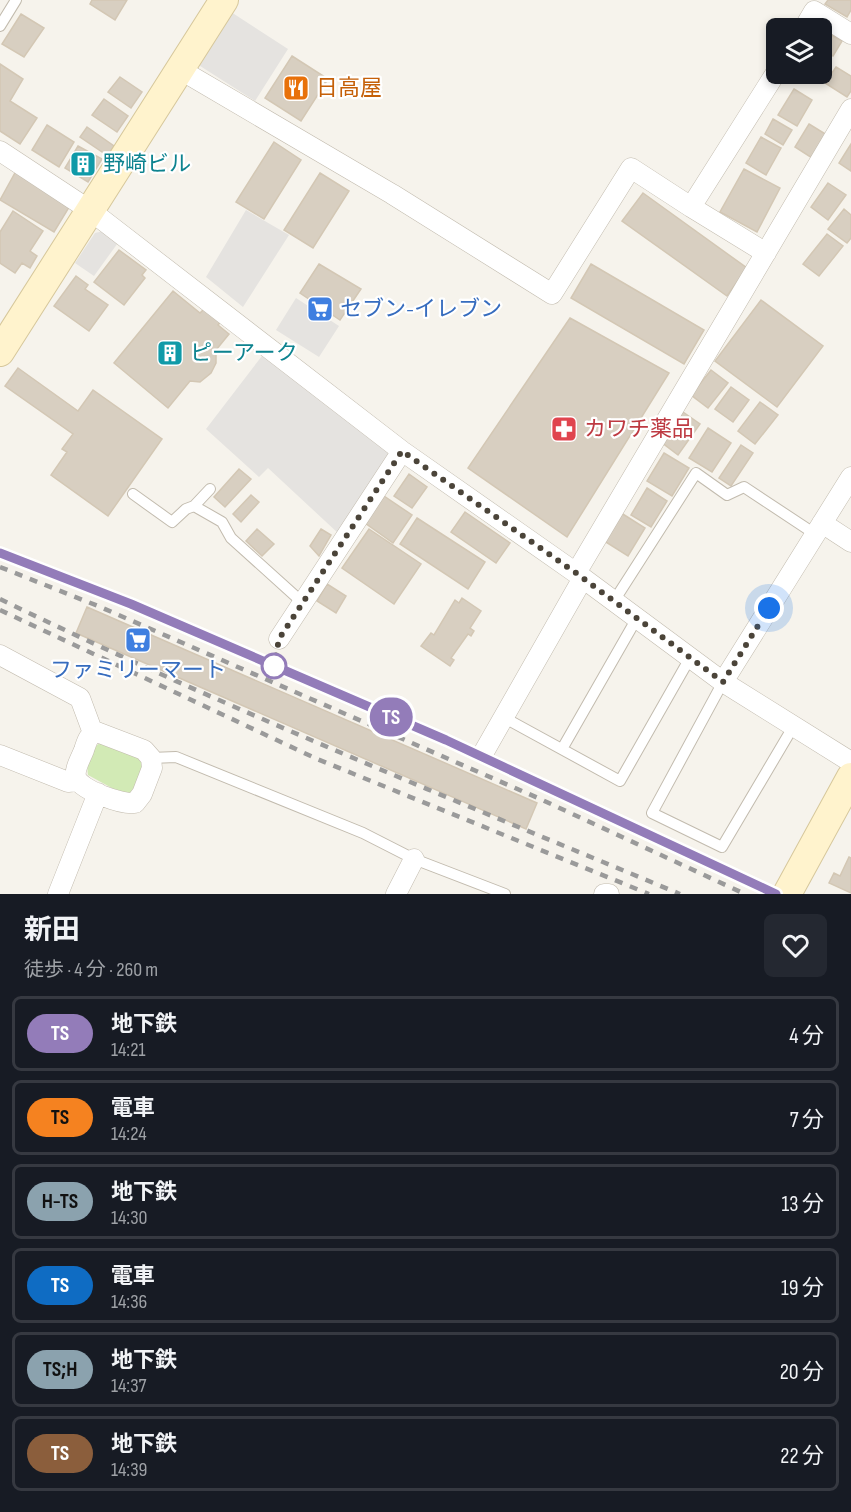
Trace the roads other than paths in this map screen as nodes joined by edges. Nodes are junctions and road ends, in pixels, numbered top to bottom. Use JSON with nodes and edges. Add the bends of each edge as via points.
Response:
{"nodes":[{"id":1,"x":16,"y":0,"type":"edge"},
{"id":2,"x":224,"y":0,"type":"edge"},
{"id":3,"x":810,"y":18,"type":"edge"},
{"id":4,"x":825,"y":18,"type":"edge"},
{"id":5,"x":832,"y":22,"type":"edge"},
{"id":6,"x":0,"y":26,"type":"edge"},
{"id":7,"x":851,"y":34,"type":"edge"},
{"id":8,"x":179,"y":69,"type":"junction"},
{"id":9,"x":769,"y":84,"type":"edge"},
{"id":10,"x":851,"y":109,"type":"edge"},
{"id":11,"x":2,"y":155,"type":"edge"},
{"id":12,"x":691,"y":207,"type":"junction"},
{"id":13,"x":91,"y":211,"type":"junction"},
{"id":14,"x":766,"y":253,"type":"junction"},
{"id":15,"x":0,"y":352,"type":"edge"},
{"id":16,"x":402,"y":451,"type":"junction"},
{"id":17,"x":851,"y":477,"type":"edge"},
{"id":18,"x":210,"y":489,"type":"dead end"},
{"id":19,"x":133,"y":494,"type":"dead end"},
{"id":20,"x":194,"y":506,"type":"junction"},
{"id":21,"x":819,"y":528,"type":"junction"},
{"id":22,"x":851,"y":542,"type":"edge"},
{"id":23,"x":579,"y":575,"type":"junction"},
{"id":24,"x":614,"y":601,"type":"junction"},
{"id":25,"x":303,"y":603,"type":"junction"},
{"id":26,"x":637,"y":618,"type":"junction"},
{"id":27,"x":279,"y":639,"type":"dead end"},
{"id":28,"x":0,"y":655,"type":"edge"},
{"id":29,"x":690,"y":658,"type":"junction"},
{"id":30,"x":723,"y":682,"type":"junction"},
{"id":31,"x":504,"y":717,"type":"junction"},
{"id":32,"x":793,"y":728,"type":"junction"},
{"id":33,"x":93,"y":733,"type":"junction"},
{"id":34,"x":562,"y":749,"type":"junction"},
{"id":35,"x":485,"y":750,"type":"dead end"},
{"id":36,"x":0,"y":756,"type":"edge"},
{"id":37,"x":151,"y":758,"type":"junction"},
{"id":38,"x":851,"y":762,"type":"edge"},
{"id":39,"x":851,"y":777,"type":"edge"},
{"id":40,"x":77,"y":781,"type":"junction"},
{"id":41,"x":98,"y":793,"type":"junction"},
{"id":42,"x":414,"y":859,"type":"junction"},
{"id":43,"x":791,"y":893,"type":"edge"},
{"id":44,"x":58,"y":894,"type":"edge"},
{"id":45,"x":396,"y":894,"type":"edge"},
{"id":46,"x":505,"y":894,"type":"edge"},
{"id":47,"x":603,"y":894,"type":"edge"},
{"id":48,"x":609,"y":894,"type":"edge"}],
"edges":[{"from":1,"to":6,"type":"lane"},
{"from":2,"to":8,"type":"main road"},
{"from":3,"to":4,"type":"street","via":[[814,11]]},
{"from":5,"to":7,"type":"street"},
{"from":8,"to":12,"type":"street","via":[[552,294],[630,168]]},
{"from":8,"to":13,"type":"main road"},
{"from":9,"to":12,"type":"street"},
{"from":10,"to":14,"type":"street"},
{"from":11,"to":13,"type":"street"},
{"from":12,"to":14,"type":"street"},
{"from":13,"to":15,"type":"main road"},
{"from":13,"to":16,"type":"street"},
{"from":14,"to":23,"type":"street"},
{"from":16,"to":23,"type":"street"},
{"from":16,"to":25,"type":"street"},
{"from":17,"to":21,"type":"street"},
{"from":18,"to":20,"type":"lane"},
{"from":19,"to":20,"type":"lane","via":[[172,522]]},
{"from":20,"to":25,"type":"lane","via":[[222,522],[231,538]]},
{"from":21,"to":22,"type":"street"},
{"from":21,"to":24,"type":"lane","via":[[744,488],[727,495],[696,473]]},
{"from":21,"to":30,"type":"street"},
{"from":23,"to":24,"type":"street"},
{"from":23,"to":31,"type":"street"},
{"from":24,"to":26,"type":"street"},
{"from":25,"to":27,"type":"street"},
{"from":26,"to":29,"type":"street"},
{"from":26,"to":34,"type":"lane"},
{"from":28,"to":33,"type":"street","via":[[80,698]]},
{"from":29,"to":30,"type":"street"},
{"from":29,"to":34,"type":"lane","via":[[620,781]]},
{"from":30,"to":32,"type":"street"},
{"from":30,"to":32,"type":"lane","via":[[652,813],[722,847]]},
{"from":31,"to":34,"type":"lane"},
{"from":31,"to":35,"type":"street"},
{"from":32,"to":38,"type":"street"},
{"from":33,"to":37,"type":"street","via":[[124,741],[144,750]]},
{"from":33,"to":40,"type":"street","via":[[87,739],[76,771]]},
{"from":36,"to":40,"type":"street","via":[[68,782]]},
{"from":37,"to":41,"type":"street","via":[[152,768],[135,803]]},
{"from":37,"to":42,"type":"lane","via":[[176,757],[363,833]]},
{"from":39,"to":43,"type":"main road"},
{"from":40,"to":41,"type":"street"},
{"from":41,"to":44,"type":"street"},
{"from":42,"to":45,"type":"street"},
{"from":42,"to":46,"type":"lane"},
{"from":47,"to":48,"type":"street"}]}
